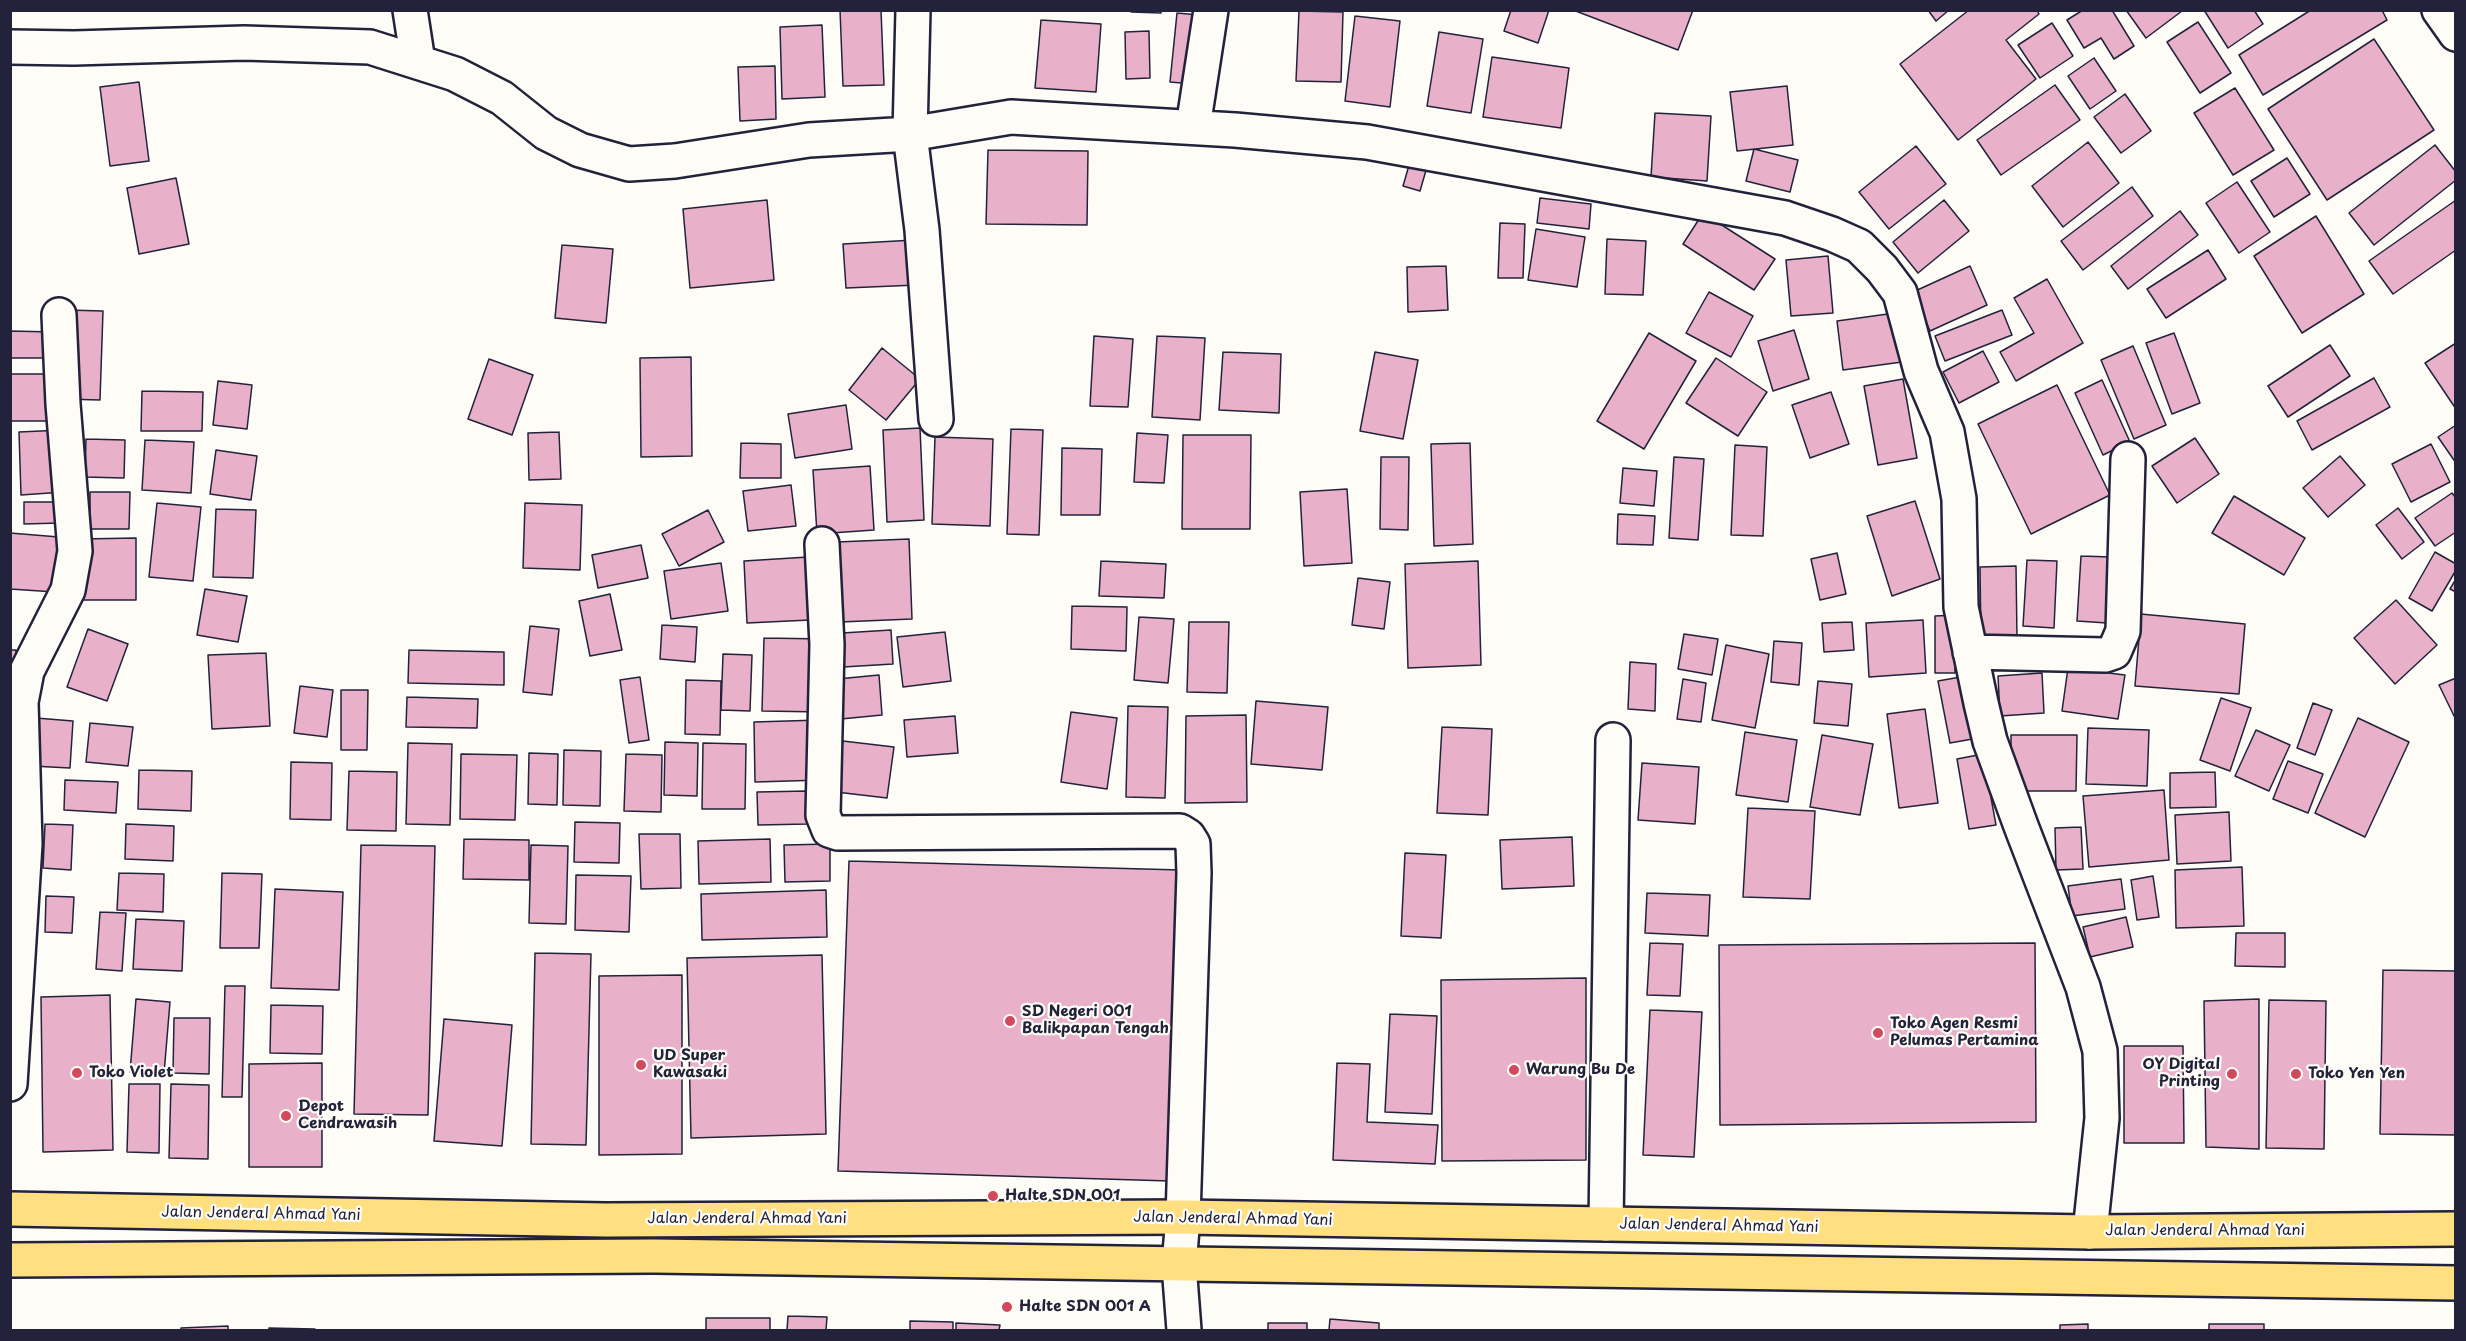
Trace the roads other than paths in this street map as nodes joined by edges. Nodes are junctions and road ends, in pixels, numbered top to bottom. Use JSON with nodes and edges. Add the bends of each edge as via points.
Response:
{"nodes":[{"id":1,"x":410,"y":10,"type":"edge"},
{"id":2,"x":913,"y":10,"type":"edge"},
{"id":3,"x":1211,"y":10,"type":"edge"},
{"id":4,"x":2439,"y":10,"type":"edge"},
{"id":5,"x":2456,"y":34,"type":"edge"},
{"id":6,"x":10,"y":47,"type":"edge"},
{"id":7,"x":418,"y":62,"type":"junction"},
{"id":8,"x":1193,"y":127,"type":"junction"},
{"id":9,"x":910,"y":135,"type":"junction"},
{"id":10,"x":59,"y":315,"type":"dead end"},
{"id":11,"x":936,"y":419,"type":"dead end"},
{"id":12,"x":2128,"y":459,"type":"dead end"},
{"id":13,"x":822,"y":544,"type":"dead end"},
{"id":14,"x":1970,"y":652,"type":"junction"},
{"id":15,"x":1612,"y":740,"type":"dead end"},
{"id":16,"x":10,"y":1084,"type":"edge"},
{"id":17,"x":10,"y":1209,"type":"edge"},
{"id":18,"x":1183,"y":1217,"type":"junction"},
{"id":19,"x":1606,"y":1224,"type":"junction"},
{"id":20,"x":2456,"y":1229,"type":"edge"},
{"id":21,"x":2090,"y":1232,"type":"junction"},
{"id":22,"x":10,"y":1260,"type":"edge"},
{"id":23,"x":1179,"y":1265,"type":"junction"},
{"id":24,"x":2456,"y":1283,"type":"edge"},
{"id":25,"x":1184,"y":1330,"type":"edge"}],
"edges":[{"from":1,"to":7,"type":"street"},
{"from":2,"to":9,"type":"street"},
{"from":3,"to":8,"type":"street"},
{"from":4,"to":5,"type":"street"},
{"from":6,"to":7,"type":"street","via":[[267,44],[370,48]]},
{"from":7,"to":9,"type":"street","via":[[455,74],[502,98],[546,133],[580,150],[629,164],[675,161],[808,140]]},
{"from":8,"to":9,"type":"street","via":[[1011,117]]},
{"from":8,"to":14,"type":"street","via":[[1367,142],[1785,218],[1859,246],[1900,293],[1921,371],[1947,432],[1959,498],[1961,607]]},
{"from":9,"to":11,"type":"street","via":[[922,230]]},
{"from":10,"to":16,"type":"street","via":[[75,551],[68,590],[27,671],[21,702],[25,844]]},
{"from":12,"to":14,"type":"street","via":[[2123,632],[2114,652]]},
{"from":13,"to":18,"type":"street","via":[[827,645],[823,815],[829,830],[838,834],[1180,831],[1188,836],[1194,873]]},
{"from":14,"to":21,"type":"street","via":[[1990,741],[2083,987],[2100,1050],[2102,1118]]},
{"from":15,"to":19,"type":"street"},
{"from":17,"to":18,"type":"main road","name":"Jalan Jenderal Ahmad Yani","via":[[606,1220]]},
{"from":18,"to":19,"type":"main road","name":"Jalan Jenderal Ahmad Yani"},
{"from":18,"to":23,"type":"street"},
{"from":19,"to":21,"type":"main road","name":"Jalan Jenderal Ahmad Yani"},
{"from":20,"to":21,"type":"main road","name":"Jalan Jenderal Ahmad Yani"},
{"from":22,"to":23,"type":"main road","via":[[654,1256]]},
{"from":23,"to":24,"type":"main road"},
{"from":23,"to":25,"type":"street"}]}
